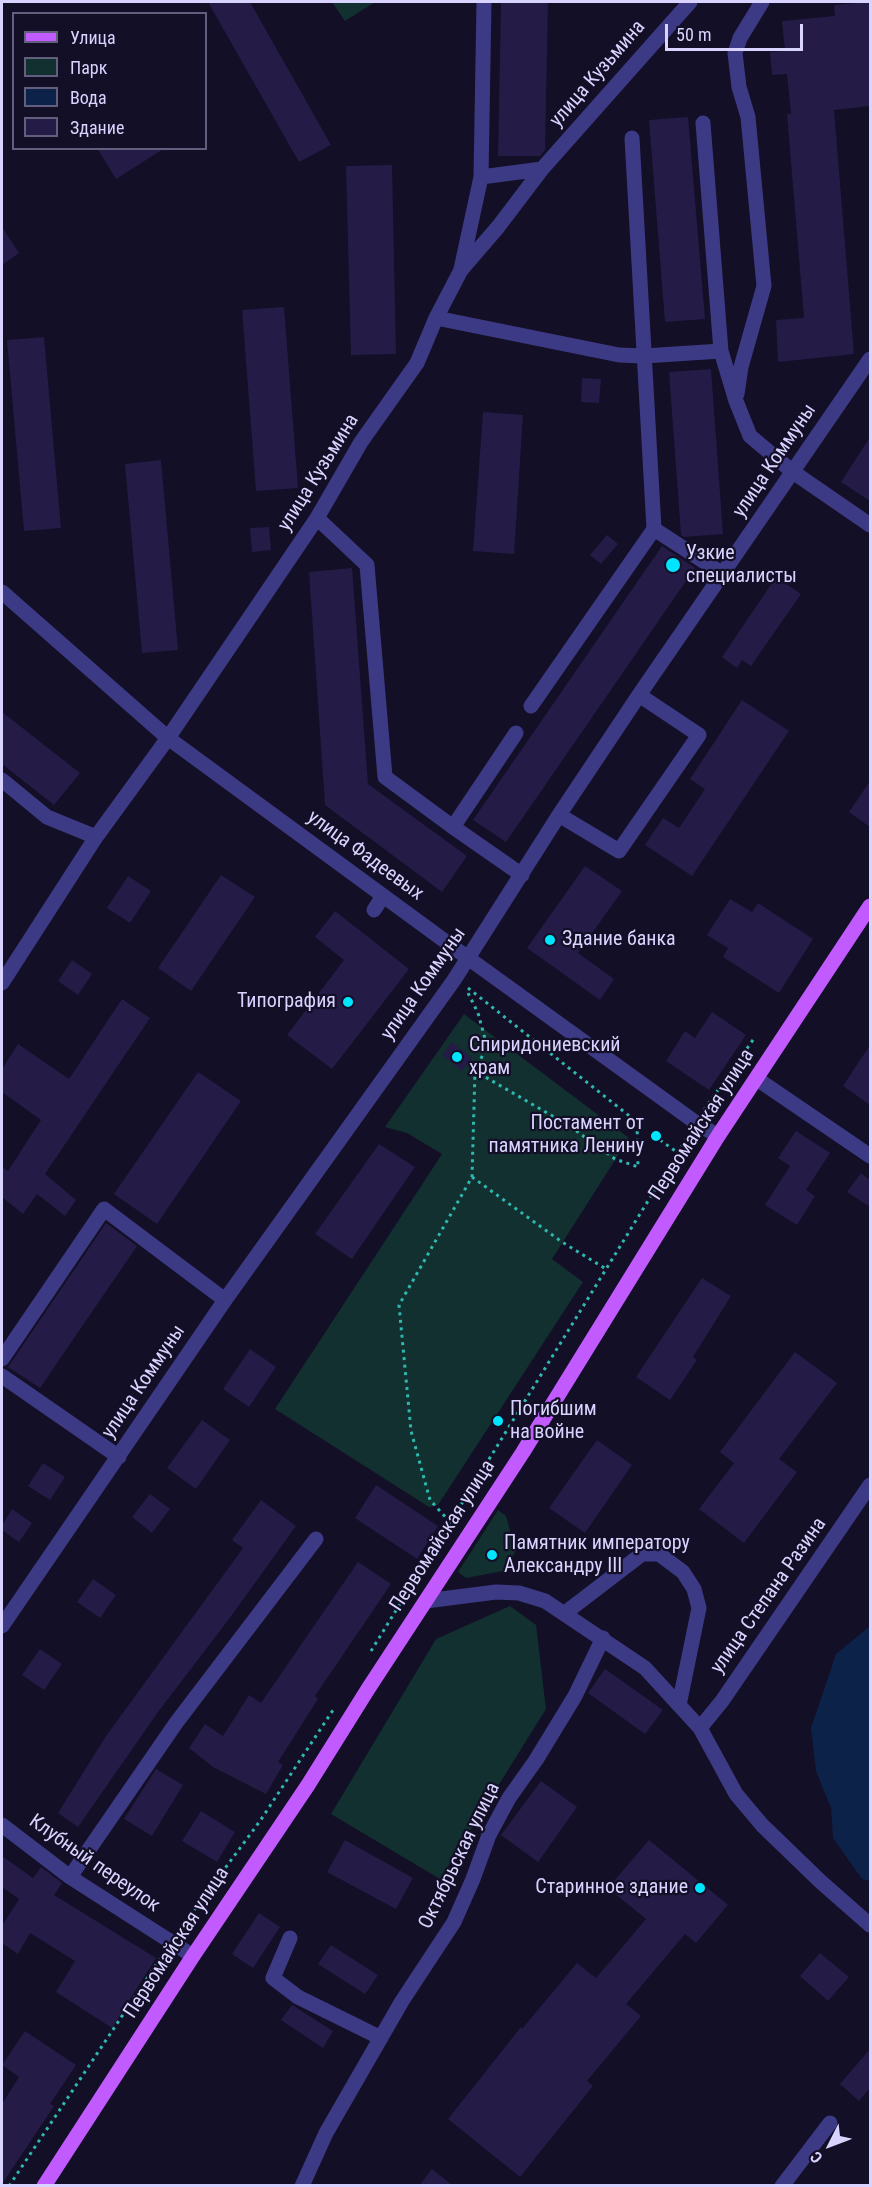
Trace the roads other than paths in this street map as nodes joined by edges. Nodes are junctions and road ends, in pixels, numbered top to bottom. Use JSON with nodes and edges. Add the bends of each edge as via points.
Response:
{"nodes":[{"id":1,"x":484,"y":2,"type":"edge"},
{"id":2,"x":690,"y":2,"type":"edge"},
{"id":3,"x":762,"y":2,"type":"edge"},
{"id":4,"x":703,"y":123,"type":"dead end"},
{"id":5,"x":632,"y":138,"type":"dead end"},
{"id":6,"x":542,"y":170,"type":"junction"},
{"id":7,"x":481,"y":177,"type":"junction"},
{"id":8,"x":461,"y":270,"type":"junction"},
{"id":9,"x":436,"y":318,"type":"junction"},
{"id":10,"x":722,"y":351,"type":"junction"},
{"id":11,"x":644,"y":356,"type":"junction"},
{"id":12,"x":870,"y":359,"type":"edge"},
{"id":13,"x":736,"y":401,"type":"junction"},
{"id":14,"x":793,"y":472,"type":"junction"},
{"id":15,"x":317,"y":518,"type":"junction"},
{"id":16,"x":870,"y":525,"type":"edge"},
{"id":17,"x":654,"y":529,"type":"junction"},
{"id":18,"x":723,"y":574,"type":"junction"},
{"id":19,"x":2,"y":592,"type":"edge"},
{"id":20,"x":639,"y":695,"type":"junction"},
{"id":21,"x":531,"y":706,"type":"dead end"},
{"id":22,"x":516,"y":733,"type":"dead end"},
{"id":23,"x":168,"y":738,"type":"junction"},
{"id":24,"x":2,"y":780,"type":"edge"},
{"id":25,"x":559,"y":815,"type":"junction"},
{"id":26,"x":453,"y":827,"type":"junction"},
{"id":27,"x":96,"y":837,"type":"junction"},
{"id":28,"x":522,"y":875,"type":"junction"},
{"id":29,"x":383,"y":896,"type":"junction"},
{"id":30,"x":870,"y":906,"type":"edge"},
{"id":31,"x":374,"y":910,"type":"dead end"},
{"id":32,"x":468,"y":958,"type":"junction"},
{"id":33,"x":2,"y":982,"type":"edge"},
{"id":34,"x":757,"y":1079,"type":"junction"},
{"id":35,"x":718,"y":1136,"type":"junction"},
{"id":36,"x":870,"y":1156,"type":"edge"},
{"id":37,"x":225,"y":1300,"type":"junction"},
{"id":38,"x":2,"y":1359,"type":"edge"},
{"id":39,"x":2,"y":1376,"type":"edge"},
{"id":40,"x":119,"y":1457,"type":"junction"},
{"id":41,"x":870,"y":1485,"type":"edge"},
{"id":42,"x":316,"y":1539,"type":"dead end"},
{"id":43,"x":426,"y":1601,"type":"junction"},
{"id":44,"x":565,"y":1614,"type":"junction"},
{"id":45,"x":2,"y":1626,"type":"edge"},
{"id":46,"x":603,"y":1638,"type":"junction"},
{"id":47,"x":679,"y":1704,"type":"junction"},
{"id":48,"x":700,"y":1728,"type":"junction"},
{"id":49,"x":2,"y":1825,"type":"edge"},
{"id":50,"x":70,"y":1877,"type":"junction"},
{"id":51,"x":870,"y":1925,"type":"edge"},
{"id":52,"x":290,"y":1938,"type":"dead end"},
{"id":53,"x":192,"y":1956,"type":"junction"},
{"id":54,"x":381,"y":2038,"type":"junction"},
{"id":55,"x":830,"y":2123,"type":"dead end"},
{"id":56,"x":44,"y":2186,"type":"edge"},
{"id":57,"x":302,"y":2186,"type":"edge"},
{"id":58,"x":782,"y":2186,"type":"edge"}],
"edges":[{"from":1,"to":7,"type":"street"},
{"from":2,"to":6,"type":"street","name":"улица Кузьмина"},
{"from":3,"to":13,"type":"street","via":[[735,53],[748,117],[764,286],[741,367]]},
{"from":4,"to":10,"type":"street"},
{"from":5,"to":11,"type":"street"},
{"from":6,"to":7,"type":"street"},
{"from":6,"to":8,"type":"street","name":"улица Кузьмина"},
{"from":7,"to":8,"type":"street"},
{"from":8,"to":9,"type":"street","name":"улица Кузьмина"},
{"from":9,"to":11,"type":"street","via":[[597,351]]},
{"from":9,"to":15,"type":"street","name":"улица Кузьмина","via":[[417,363],[361,442]]},
{"from":10,"to":11,"type":"street"},
{"from":10,"to":13,"type":"street"},
{"from":11,"to":17,"type":"street"},
{"from":12,"to":14,"type":"street","name":"улица Коммуны"},
{"from":13,"to":14,"type":"street","via":[[750,436]]},
{"from":14,"to":16,"type":"street"},
{"from":14,"to":18,"type":"street","name":"улица Коммуны"},
{"from":15,"to":23,"type":"street","name":"улица Кузьмина"},
{"from":15,"to":26,"type":"street","via":[[367,565],[385,777]]},
{"from":17,"to":18,"type":"street"},
{"from":17,"to":21,"type":"street"},
{"from":18,"to":20,"type":"street","name":"улица Коммуны"},
{"from":19,"to":23,"type":"street","name":"улица Фадеевых"},
{"from":20,"to":25,"type":"street","name":"улица Коммуны"},
{"from":20,"to":25,"type":"street","via":[[699,735],[619,851]]},
{"from":22,"to":26,"type":"street"},
{"from":23,"to":27,"type":"street","name":"улица Кузьмина"},
{"from":23,"to":29,"type":"street","name":"улица Фадеевых"},
{"from":24,"to":27,"type":"street","via":[[47,817]]},
{"from":25,"to":28,"type":"street","name":"улица Коммуны"},
{"from":26,"to":28,"type":"street"},
{"from":27,"to":33,"type":"street","name":"улица Кузьмина"},
{"from":28,"to":32,"type":"street","name":"улица Коммуны"},
{"from":29,"to":31,"type":"street"},
{"from":29,"to":32,"type":"street","name":"улица Фадеевых"},
{"from":30,"to":34,"type":"main road","name":"Первомайская улица"},
{"from":32,"to":35,"type":"street","name":"улица Фадеевых"},
{"from":32,"to":37,"type":"street","name":"улица Коммуны"},
{"from":34,"to":35,"type":"main road","name":"Первомайская улица"},
{"from":34,"to":36,"type":"street"},
{"from":35,"to":43,"type":"main road","name":"Первомайская улица","via":[[524,1452]]},
{"from":37,"to":38,"type":"street","via":[[104,1209]]},
{"from":37,"to":40,"type":"street","name":"улица Коммуны"},
{"from":39,"to":40,"type":"street"},
{"from":40,"to":45,"type":"street","name":"улица Коммуны"},
{"from":41,"to":48,"type":"street","name":"улица Степана Разина"},
{"from":42,"to":50,"type":"street","via":[[176,1723]]},
{"from":43,"to":44,"type":"street","via":[[519,1593],[545,1601]]},
{"from":43,"to":53,"type":"main road","name":"Первомайская улица"},
{"from":44,"to":46,"type":"street"},
{"from":44,"to":47,"type":"street","via":[[642,1554],[659,1554],[682,1572],[694,1589],[699,1608]]},
{"from":46,"to":47,"type":"street","via":[[645,1668]]},
{"from":46,"to":54,"type":"street","name":"Октябрьская улица","via":[[575,1696],[489,1834],[454,1922]]},
{"from":47,"to":48,"type":"street"},
{"from":48,"to":51,"type":"street","via":[[742,1802]]},
{"from":49,"to":50,"type":"street","name":"Клубный переулок"},
{"from":50,"to":53,"type":"street","name":"Клубный переулок"},
{"from":52,"to":54,"type":"street","via":[[273,1978],[298,1997]]},
{"from":53,"to":56,"type":"main road","name":"Первомайская улица"},
{"from":54,"to":57,"type":"street","name":"Октябрьская улица","via":[[326,2133]]},
{"from":55,"to":58,"type":"street"}]}
